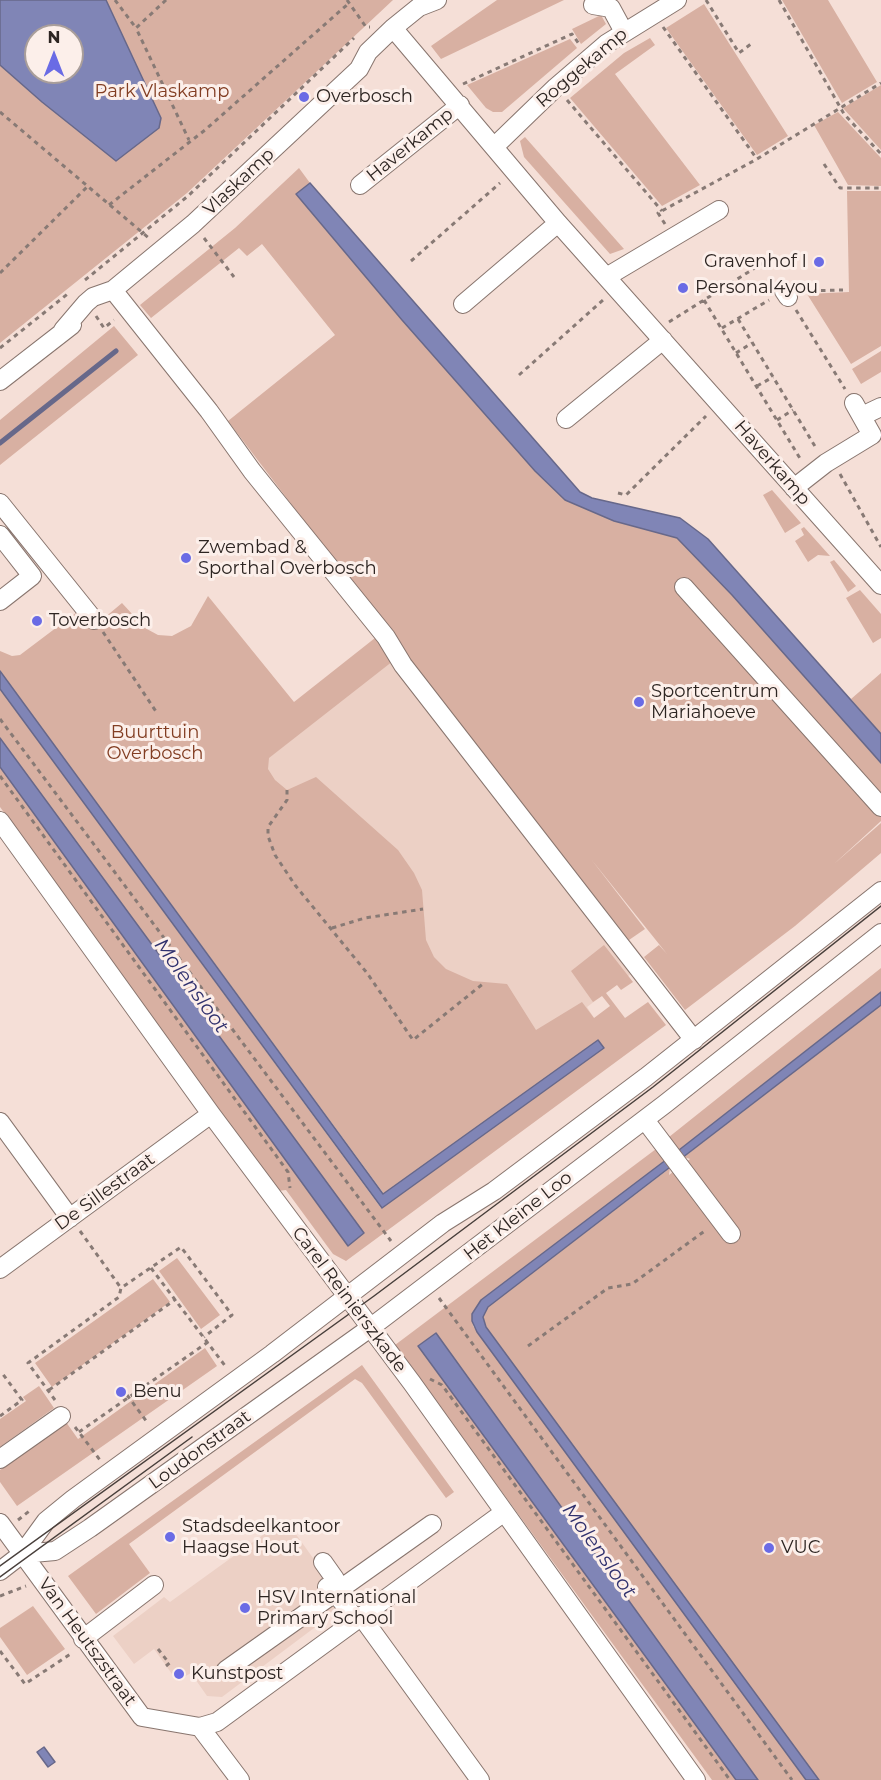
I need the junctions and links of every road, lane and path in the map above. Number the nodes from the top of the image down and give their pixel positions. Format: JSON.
{"nodes":[{"id":1,"x":115,"y":0,"type":"edge"},
{"id":2,"x":166,"y":0,"type":"edge"},
{"id":3,"x":677,"y":0,"type":"edge"},
{"id":4,"x":706,"y":0,"type":"edge"},
{"id":5,"x":779,"y":0,"type":"edge"},
{"id":6,"x":432,"y":1,"type":"edge"},
{"id":7,"x":347,"y":2,"type":"edge"},
{"id":8,"x":593,"y":5,"type":"dead end"},
{"id":9,"x":654,"y":14,"type":"junction"},
{"id":10,"x":366,"y":27,"type":"junction"},
{"id":11,"x":136,"y":28,"type":"junction"},
{"id":12,"x":624,"y":32,"type":"junction"},
{"id":13,"x":397,"y":33,"type":"junction"},
{"id":14,"x":751,"y":44,"type":"dead end"},
{"id":15,"x":589,"y":59,"type":"junction"},
{"id":16,"x":881,"y":82,"type":"edge"},
{"id":17,"x":556,"y":87,"type":"junction"},
{"id":18,"x":454,"y":98,"type":"junction"},
{"id":19,"x":840,"y":107,"type":"junction"},
{"id":20,"x":0,"y":112,"type":"edge"},
{"id":21,"x":189,"y":140,"type":"junction"},
{"id":22,"x":495,"y":146,"type":"junction"},
{"id":23,"x":881,"y":154,"type":"edge"},
{"id":24,"x":757,"y":159,"type":"junction"},
{"id":25,"x":824,"y":164,"type":"dead end"},
{"id":26,"x":514,"y":171,"type":"junction"},
{"id":27,"x":360,"y":185,"type":"dead end"},
{"id":28,"x":87,"y":187,"type":"junction"},
{"id":29,"x":881,"y":188,"type":"edge"},
{"id":30,"x":109,"y":205,"type":"junction"},
{"id":31,"x":719,"y":210,"type":"dead end"},
{"id":32,"x":662,"y":211,"type":"junction"},
{"id":33,"x":558,"y":223,"type":"junction"},
{"id":34,"x":194,"y":224,"type":"junction"},
{"id":35,"x":144,"y":233,"type":"junction"},
{"id":36,"x":672,"y":238,"type":"junction"},
{"id":37,"x":162,"y":252,"type":"junction"},
{"id":38,"x":411,"y":261,"type":"dead end"},
{"id":39,"x":766,"y":261,"type":"dead end"},
{"id":40,"x":0,"y":273,"type":"edge"},
{"id":41,"x":234,"y":277,"type":"dead end"},
{"id":42,"x":83,"y":282,"type":"dead end"},
{"id":43,"x":612,"y":282,"type":"junction"},
{"id":44,"x":74,"y":289,"type":"dead end"},
{"id":45,"x":113,"y":290,"type":"junction"},
{"id":46,"x":843,"y":290,"type":"dead end"},
{"id":47,"x":786,"y":294,"type":"junction"},
{"id":48,"x":704,"y":300,"type":"junction"},
{"id":49,"x":463,"y":304,"type":"dead end"},
{"id":50,"x":738,"y":318,"type":"junction"},
{"id":51,"x":722,"y":328,"type":"junction"},
{"id":52,"x":659,"y":335,"type":"junction"},
{"id":53,"x":752,"y":343,"type":"junction"},
{"id":54,"x":0,"y":348,"type":"edge"},
{"id":55,"x":736,"y":353,"type":"junction"},
{"id":56,"x":519,"y":375,"type":"dead end"},
{"id":57,"x":773,"y":376,"type":"junction"},
{"id":58,"x":0,"y":381,"type":"edge"},
{"id":59,"x":757,"y":386,"type":"junction"},
{"id":60,"x":719,"y":403,"type":"junction"},
{"id":61,"x":881,"y":407,"type":"edge"},
{"id":62,"x":793,"y":410,"type":"junction"},
{"id":63,"x":858,"y":410,"type":"junction"},
{"id":64,"x":566,"y":419,"type":"dead end"},
{"id":65,"x":777,"y":420,"type":"junction"},
{"id":66,"x":826,"y":463,"type":"junction"},
{"id":67,"x":810,"y":475,"type":"junction"},
{"id":68,"x":794,"y":488,"type":"junction"},
{"id":69,"x":618,"y":493,"type":"dead end"},
{"id":70,"x":0,"y":503,"type":"edge"},
{"id":71,"x":0,"y":535,"type":"edge"},
{"id":72,"x":881,"y":546,"type":"edge"},
{"id":73,"x":881,"y":585,"type":"edge"},
{"id":74,"x":684,"y":587,"type":"dead end"},
{"id":75,"x":0,"y":601,"type":"edge"},
{"id":76,"x":94,"y":620,"type":"joint"},
{"id":77,"x":157,"y":713,"type":"dead end"},
{"id":78,"x":0,"y":719,"type":"edge"},
{"id":79,"x":0,"y":776,"type":"edge"},
{"id":80,"x":287,"y":790,"type":"dead end"},
{"id":81,"x":881,"y":807,"type":"edge"},
{"id":82,"x":0,"y":821,"type":"edge"},
{"id":83,"x":881,"y":891,"type":"edge"},
{"id":84,"x":423,"y":909,"type":"dead end"},
{"id":85,"x":332,"y":928,"type":"junction"},
{"id":86,"x":881,"y":933,"type":"edge"},
{"id":87,"x":484,"y":983,"type":"dead end"},
{"id":88,"x":694,"y":1040,"type":"junction"},
{"id":89,"x":646,"y":1077,"type":"junction"},
{"id":90,"x":665,"y":1104,"type":"junction"},
{"id":91,"x":211,"y":1114,"type":"junction"},
{"id":92,"x":645,"y":1120,"type":"junction"},
{"id":93,"x":0,"y":1122,"type":"edge"},
{"id":94,"x":291,"y":1193,"type":"dead end"},
{"id":95,"x":70,"y":1218,"type":"junction"},
{"id":96,"x":725,"y":1227,"type":"joint"},
{"id":97,"x":400,"y":1255,"type":"junction"},
{"id":98,"x":151,"y":1268,"type":"junction"},
{"id":99,"x":0,"y":1269,"type":"edge"},
{"id":100,"x":430,"y":1284,"type":"junction"},
{"id":101,"x":121,"y":1288,"type":"junction"},
{"id":102,"x":346,"y":1295,"type":"junction"},
{"id":103,"x":176,"y":1299,"type":"junction"},
{"id":104,"x":370,"y":1328,"type":"junction"},
{"id":105,"x":204,"y":1337,"type":"junction"},
{"id":106,"x":208,"y":1342,"type":"junction"},
{"id":107,"x":528,"y":1346,"type":"dead end"},
{"id":108,"x":226,"y":1367,"type":"dead end"},
{"id":109,"x":2,"y":1373,"type":"dead end"},
{"id":110,"x":412,"y":1383,"type":"junction"},
{"id":111,"x":128,"y":1396,"type":"junction"},
{"id":112,"x":0,"y":1416,"type":"edge"},
{"id":113,"x":61,"y":1416,"type":"dead end"},
{"id":114,"x":149,"y":1424,"type":"dead end"},
{"id":115,"x":80,"y":1432,"type":"dead end"},
{"id":116,"x":0,"y":1459,"type":"edge"},
{"id":117,"x":503,"y":1514,"type":"junction"},
{"id":118,"x":0,"y":1523,"type":"edge"},
{"id":119,"x":432,"y":1524,"type":"dead end"},
{"id":120,"x":22,"y":1554,"type":"junction"},
{"id":121,"x":323,"y":1562,"type":"dead end"},
{"id":122,"x":0,"y":1571,"type":"edge"},
{"id":123,"x":154,"y":1585,"type":"dead end"},
{"id":124,"x":331,"y":1589,"type":"junction"},
{"id":125,"x":358,"y":1618,"type":"junction"},
{"id":126,"x":80,"y":1644,"type":"junction"},
{"id":127,"x":158,"y":1649,"type":"dead end"},
{"id":128,"x":0,"y":1651,"type":"edge"},
{"id":129,"x":169,"y":1663,"type":"dead end"},
{"id":130,"x":226,"y":1670,"type":"dead end"},
{"id":131,"x":200,"y":1727,"type":"junction"},
{"id":132,"x":240,"y":1780,"type":"edge"},
{"id":133,"x":480,"y":1780,"type":"edge"},
{"id":134,"x":696,"y":1780,"type":"edge"},
{"id":135,"x":730,"y":1780,"type":"edge"},
{"id":136,"x":792,"y":1780,"type":"edge"}],
"edges":[{"from":1,"to":11,"type":"path"},
{"from":2,"to":11,"type":"path"},
{"from":3,"to":9,"type":"street","name":"Roggekamp"},
{"from":4,"to":14,"type":"path"},
{"from":5,"to":19,"type":"path"},
{"from":6,"to":13,"type":"street","name":"Vlaskamp"},
{"from":7,"to":10,"type":"path"},
{"from":7,"to":21,"type":"path"},
{"from":8,"to":12,"type":"street"},
{"from":9,"to":12,"type":"street","name":"Roggekamp"},
{"from":9,"to":24,"type":"path"},
{"from":10,"to":13,"type":"path"},
{"from":10,"to":35,"type":"path"},
{"from":11,"to":21,"type":"path"},
{"from":12,"to":15,"type":"street","name":"Roggekamp"},
{"from":13,"to":18,"type":"street","name":"Haverkamp"},
{"from":13,"to":34,"type":"street","name":"Vlaskamp"},
{"from":15,"to":17,"type":"street","name":"Roggekamp"},
{"from":15,"to":18,"type":"path"},
{"from":16,"to":19,"type":"path"},
{"from":17,"to":22,"type":"street","name":"Roggekamp"},
{"from":17,"to":32,"type":"path"},
{"from":18,"to":22,"type":"street","name":"Haverkamp"},
{"from":18,"to":27,"type":"street","name":"Haverkamp"},
{"from":19,"to":23,"type":"path"},
{"from":19,"to":24,"type":"path"},
{"from":20,"to":28,"type":"path"},
{"from":21,"to":30,"type":"path"},
{"from":22,"to":26,"type":"street","name":"Haverkamp"},
{"from":24,"to":32,"type":"path"},
{"from":25,"to":29,"type":"path"},
{"from":26,"to":33,"type":"street","name":"Haverkamp"},
{"from":26,"to":38,"type":"path"},
{"from":28,"to":30,"type":"path"},
{"from":28,"to":40,"type":"path"},
{"from":30,"to":35,"type":"path"},
{"from":31,"to":36,"type":"street"},
{"from":32,"to":36,"type":"path"},
{"from":33,"to":43,"type":"street","name":"Haverkamp"},
{"from":33,"to":49,"type":"street"},
{"from":34,"to":37,"type":"street","name":"Vlaskamp"},
{"from":34,"to":41,"type":"path"},
{"from":35,"to":37,"type":"path"},
{"from":35,"to":42,"type":"path"},
{"from":36,"to":43,"type":"street"},
{"from":37,"to":45,"type":"street","name":"Vlaskamp"},
{"from":39,"to":48,"type":"path"},
{"from":43,"to":52,"type":"street","name":"Haverkamp"},
{"from":43,"to":56,"type":"path"},
{"from":44,"to":54,"type":"path"},
{"from":45,"to":58,"type":"street","name":"Vlaskamp"},
{"from":45,"to":88,"type":"street"},
{"from":46,"to":47,"type":"path"},
{"from":47,"to":50,"type":"path"},
{"from":47,"to":63,"type":"path"},
{"from":48,"to":51,"type":"path"},
{"from":48,"to":52,"type":"path"},
{"from":50,"to":51,"type":"path"},
{"from":50,"to":53,"type":"path"},
{"from":51,"to":55,"type":"path"},
{"from":52,"to":60,"type":"street","name":"Haverkamp"},
{"from":52,"to":64,"type":"street"},
{"from":53,"to":55,"type":"path"},
{"from":53,"to":57,"type":"path"},
{"from":55,"to":59,"type":"path"},
{"from":57,"to":59,"type":"path"},
{"from":57,"to":62,"type":"path"},
{"from":59,"to":65,"type":"path"},
{"from":60,"to":68,"type":"street","name":"Haverkamp"},
{"from":60,"to":69,"type":"path"},
{"from":61,"to":63,"type":"street"},
{"from":62,"to":65,"type":"path"},
{"from":62,"to":66,"type":"path"},
{"from":63,"to":66,"type":"street"},
{"from":65,"to":67,"type":"path"},
{"from":66,"to":67,"type":"street"},
{"from":66,"to":72,"type":"path"},
{"from":67,"to":68,"type":"street"},
{"from":68,"to":73,"type":"street","name":"Haverkamp"},
{"from":70,"to":76,"type":"street"},
{"from":71,"to":75,"type":"street"},
{"from":74,"to":81,"type":"street"},
{"from":76,"to":77,"type":"path"},
{"from":78,"to":97,"type":"path"},
{"from":79,"to":94,"type":"path"},
{"from":80,"to":85,"type":"path"},
{"from":82,"to":91,"type":"street","name":"Carel Reinierszkade"},
{"from":83,"to":88,"type":"street","name":"Het Kleine Loo"},
{"from":84,"to":85,"type":"path"},
{"from":85,"to":87,"type":"path"},
{"from":86,"to":90,"type":"street","name":"Het Kleine Loo"},
{"from":88,"to":89,"type":"street","name":"Het Kleine Loo"},
{"from":89,"to":90,"type":"street"},
{"from":89,"to":97,"type":"street","name":"Het Kleine Loo"},
{"from":90,"to":92,"type":"street","name":"Het Kleine Loo"},
{"from":91,"to":95,"type":"street","name":"De Sillestraat"},
{"from":91,"to":102,"type":"street","name":"Carel Reinierszkade"},
{"from":92,"to":96,"type":"street"},
{"from":92,"to":100,"type":"street","name":"Het Kleine Loo"},
{"from":93,"to":95,"type":"street"},
{"from":95,"to":99,"type":"street","name":"De Sillestraat"},
{"from":95,"to":101,"type":"path"},
{"from":96,"to":107,"type":"path"},
{"from":97,"to":102,"type":"street","name":"Het Kleine Loo"},
{"from":98,"to":101,"type":"path"},
{"from":98,"to":103,"type":"path"},
{"from":98,"to":105,"type":"path"},
{"from":100,"to":104,"type":"street","name":"Het Kleine Loo"},
{"from":100,"to":136,"type":"path"},
{"from":101,"to":103,"type":"path"},
{"from":102,"to":104,"type":"street","name":"Carel Reinierszkade"},
{"from":102,"to":120,"type":"street","name":"Loudonstraat"},
{"from":103,"to":105,"type":"path"},
{"from":104,"to":110,"type":"street","name":"Carel Reinierszkade"},
{"from":104,"to":120,"type":"street","name":"Loudonstraat"},
{"from":105,"to":106,"type":"path"},
{"from":106,"to":108,"type":"path"},
{"from":106,"to":111,"type":"path"},
{"from":109,"to":112,"type":"path"},
{"from":110,"to":117,"type":"street","name":"Carel Reinierszkade"},
{"from":110,"to":135,"type":"path"},
{"from":111,"to":114,"type":"path"},
{"from":111,"to":115,"type":"path"},
{"from":113,"to":116,"type":"street"},
{"from":117,"to":125,"type":"street"},
{"from":117,"to":134,"type":"street","name":"Carel Reinierszkade"},
{"from":118,"to":120,"type":"street","name":"Van Heutszstraat"},
{"from":119,"to":124,"type":"street"},
{"from":120,"to":122,"type":"street","name":"Loudonstraat"},
{"from":120,"to":126,"type":"street","name":"Van Heutszstraat"},
{"from":121,"to":124,"type":"street"},
{"from":123,"to":126,"type":"street"},
{"from":124,"to":125,"type":"street"},
{"from":124,"to":130,"type":"street"},
{"from":125,"to":131,"type":"street"},
{"from":125,"to":133,"type":"street"},
{"from":126,"to":128,"type":"path"},
{"from":126,"to":131,"type":"street","name":"Van Heutszstraat"},
{"from":127,"to":129,"type":"path"},
{"from":131,"to":132,"type":"street"}]}
